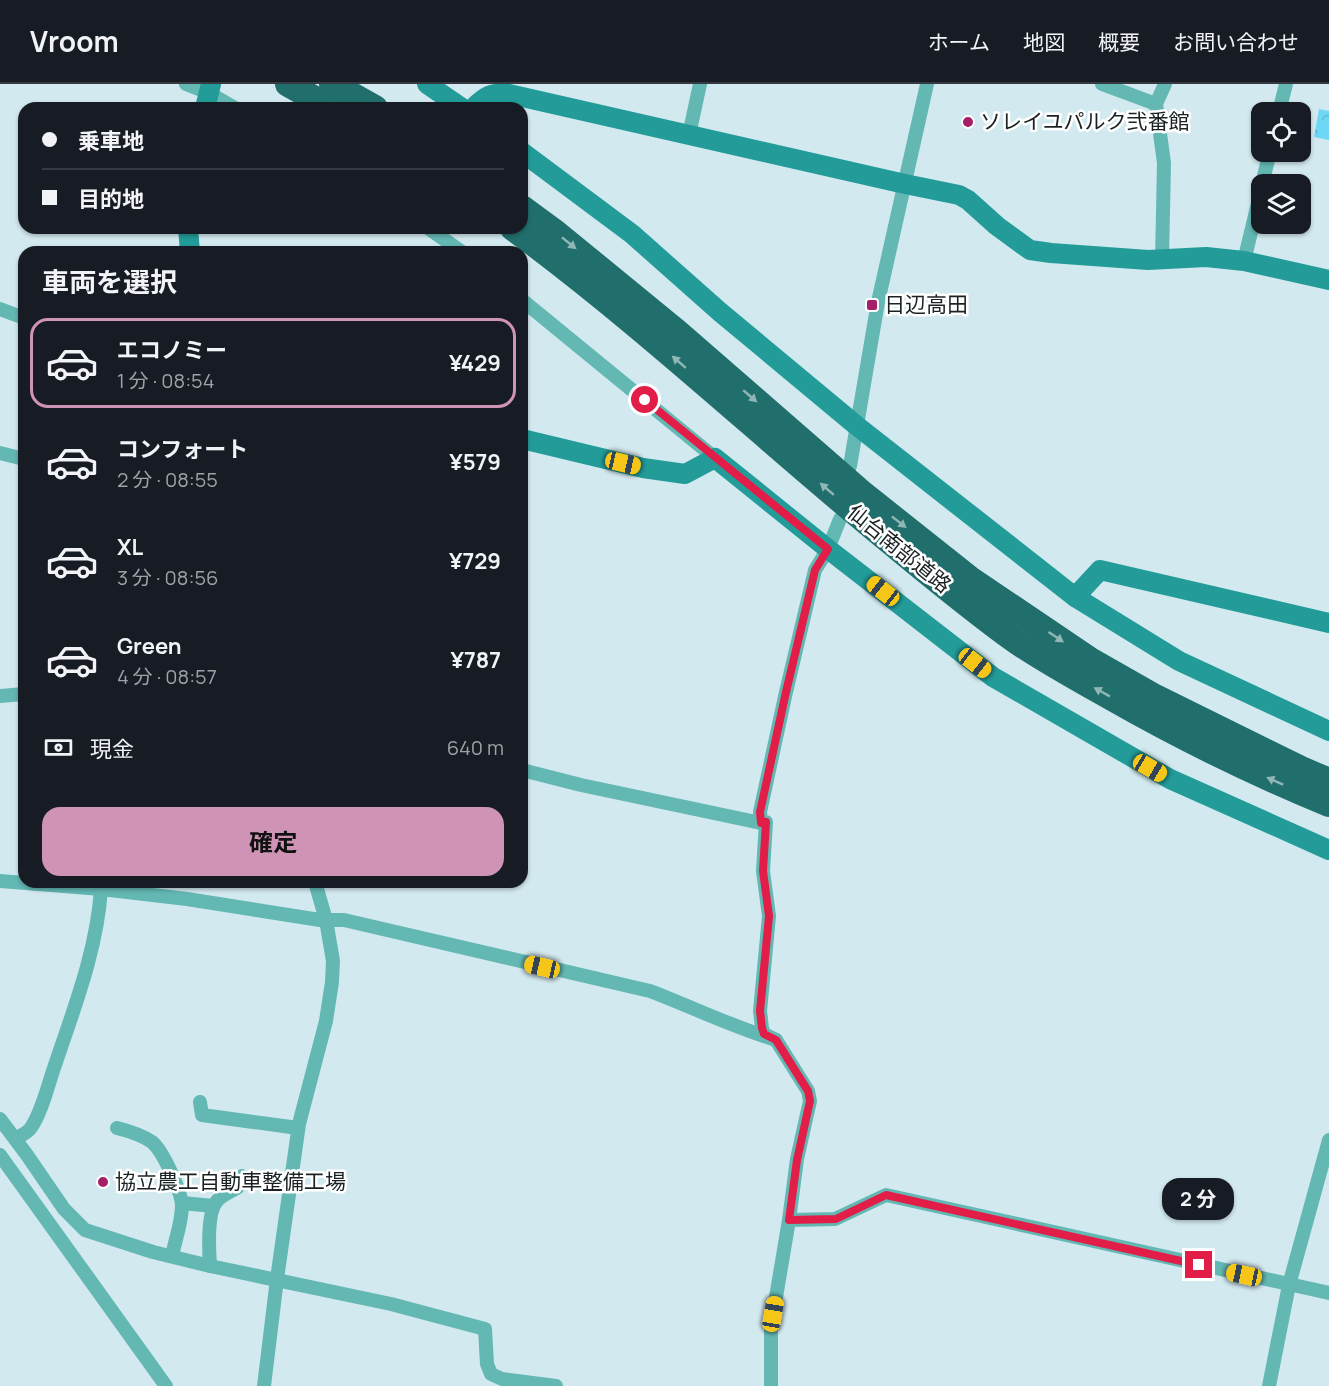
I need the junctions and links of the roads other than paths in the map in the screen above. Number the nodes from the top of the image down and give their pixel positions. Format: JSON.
{"nodes":[{"id":1,"x":186,"y":84,"type":"edge"},
{"id":2,"x":288,"y":84,"type":"edge"},
{"id":3,"x":332,"y":84,"type":"edge"},
{"id":4,"x":427,"y":84,"type":"edge"},
{"id":5,"x":700,"y":84,"type":"edge"},
{"id":6,"x":927,"y":84,"type":"edge"},
{"id":7,"x":1102,"y":84,"type":"edge"},
{"id":8,"x":1165,"y":84,"type":"edge"},
{"id":9,"x":1286,"y":84,"type":"edge"},
{"id":10,"x":523,"y":90,"type":"edge"},
{"id":11,"x":208,"y":95,"type":"edge"},
{"id":12,"x":223,"y":102,"type":"edge"},
{"id":13,"x":320,"y":102,"type":"edge"},
{"id":14,"x":364,"y":102,"type":"edge"},
{"id":15,"x":453,"y":102,"type":"edge"},
{"id":16,"x":480,"y":102,"type":"edge"},
{"id":17,"x":1282,"y":102,"type":"edge"},
{"id":18,"x":1156,"y":104,"type":"junction"},
{"id":19,"x":689,"y":135,"type":"junction"},
{"id":20,"x":528,"y":156,"type":"edge"},
{"id":21,"x":905,"y":184,"type":"junction"},
{"id":22,"x":528,"y":212,"type":"edge"},
{"id":23,"x":1251,"y":232,"type":"edge"},
{"id":24,"x":436,"y":234,"type":"edge"},
{"id":25,"x":521,"y":234,"type":"edge"},
{"id":26,"x":454,"y":246,"type":"edge"},
{"id":27,"x":1162,"y":260,"type":"junction"},
{"id":28,"x":1244,"y":261,"type":"junction"},
{"id":29,"x":1329,"y":280,"type":"edge"},
{"id":30,"x":528,"y":305,"type":"edge"},
{"id":31,"x":0,"y":309,"type":"edge"},
{"id":32,"x":18,"y":316,"type":"edge"},
{"id":33,"x":857,"y":426,"type":"junction"},
{"id":34,"x":528,"y":440,"type":"edge"},
{"id":35,"x":0,"y":453,"type":"edge"},
{"id":36,"x":18,"y":458,"type":"edge"},
{"id":37,"x":715,"y":458,"type":"junction"},
{"id":38,"x":850,"y":466,"type":"dead end"},
{"id":39,"x":840,"y":519,"type":"dead end"},
{"id":40,"x":828,"y":549,"type":"junction"},
{"id":41,"x":1075,"y":597,"type":"junction"},
{"id":42,"x":1329,"y":623,"type":"edge"},
{"id":43,"x":18,"y":694,"type":"edge"},
{"id":44,"x":0,"y":696,"type":"edge"},
{"id":45,"x":1329,"y":731,"type":"edge"},
{"id":46,"x":528,"y":772,"type":"edge"},
{"id":47,"x":1329,"y":781,"type":"edge"},
{"id":48,"x":1329,"y":804,"type":"edge"},
{"id":49,"x":761,"y":823,"type":"junction"},
{"id":50,"x":1329,"y":850,"type":"edge"},
{"id":51,"x":0,"y":881,"type":"edge"},
{"id":52,"x":18,"y":882,"type":"edge"},
{"id":53,"x":100,"y":888,"type":"edge"},
{"id":54,"x":113,"y":888,"type":"edge"},
{"id":55,"x":317,"y":888,"type":"edge"},
{"id":56,"x":326,"y":920,"type":"junction"},
{"id":57,"x":776,"y":1040,"type":"junction"},
{"id":58,"x":200,"y":1102,"type":"dead end"},
{"id":59,"x":0,"y":1119,"type":"edge"},
{"id":60,"x":117,"y":1128,"type":"dead end"},
{"id":61,"x":298,"y":1128,"type":"junction"},
{"id":62,"x":15,"y":1138,"type":"junction"},
{"id":63,"x":1329,"y":1140,"type":"edge"},
{"id":64,"x":0,"y":1155,"type":"edge"},
{"id":65,"x":242,"y":1176,"type":"dead end"},
{"id":66,"x":182,"y":1203,"type":"junction"},
{"id":67,"x":213,"y":1206,"type":"junction"},
{"id":68,"x":789,"y":1220,"type":"junction"},
{"id":69,"x":172,"y":1256,"type":"junction"},
{"id":70,"x":210,"y":1266,"type":"junction"},
{"id":71,"x":277,"y":1279,"type":"junction"},
{"id":72,"x":1289,"y":1284,"type":"junction"},
{"id":73,"x":1329,"y":1293,"type":"edge"},
{"id":74,"x":166,"y":1386,"type":"edge"},
{"id":75,"x":264,"y":1386,"type":"edge"},
{"id":76,"x":556,"y":1386,"type":"edge"},
{"id":77,"x":771,"y":1386,"type":"edge"},
{"id":78,"x":1269,"y":1386,"type":"edge"}],
"edges":[{"from":1,"to":11,"type":"street"},
{"from":2,"to":13,"type":"highway"},
{"from":3,"to":14,"type":"highway"},
{"from":4,"to":15,"type":"street"},
{"from":5,"to":19,"type":"street"},
{"from":6,"to":21,"type":"street"},
{"from":7,"to":18,"type":"street"},
{"from":8,"to":18,"type":"street"},
{"from":9,"to":17,"type":"street"},
{"from":10,"to":16,"type":"street"},
{"from":10,"to":19,"type":"street"},
{"from":11,"to":12,"type":"street"},
{"from":18,"to":27,"type":"street"},
{"from":19,"to":21,"type":"street"},
{"from":20,"to":33,"type":"street"},
{"from":21,"to":27,"type":"street"},
{"from":21,"to":33,"type":"street"},
{"from":22,"to":47,"type":"highway","name":"仙台南部道路","one_way":true},
{"from":23,"to":28,"type":"street"},
{"from":24,"to":26,"type":"street"},
{"from":48,"to":25,"type":"highway","name":"仙台南部道路","one_way":true},
{"from":27,"to":28,"type":"street"},
{"from":28,"to":29,"type":"street"},
{"from":30,"to":37,"type":"street"},
{"from":31,"to":32,"type":"street"},
{"from":33,"to":38,"type":"street"},
{"from":33,"to":41,"type":"street"},
{"from":34,"to":37,"type":"street"},
{"from":35,"to":36,"type":"street"},
{"from":37,"to":40,"type":"street"},
{"from":39,"to":40,"type":"street"},
{"from":40,"to":49,"type":"street"},
{"from":40,"to":50,"type":"street"},
{"from":41,"to":42,"type":"street"},
{"from":41,"to":45,"type":"street"},
{"from":43,"to":44,"type":"street"},
{"from":46,"to":49,"type":"street"},
{"from":49,"to":57,"type":"street"},
{"from":51,"to":52,"type":"street"},
{"from":53,"to":62,"type":"street"},
{"from":54,"to":56,"type":"street"},
{"from":55,"to":56,"type":"street"},
{"from":56,"to":57,"type":"street"},
{"from":56,"to":61,"type":"street"},
{"from":57,"to":68,"type":"street"},
{"from":58,"to":61,"type":"street"},
{"from":59,"to":62,"type":"street"},
{"from":60,"to":66,"type":"street"},
{"from":61,"to":71,"type":"street"},
{"from":62,"to":69,"type":"street"},
{"from":63,"to":72,"type":"street"},
{"from":64,"to":74,"type":"street"},
{"from":65,"to":67,"type":"street"},
{"from":66,"to":67,"type":"street"},
{"from":66,"to":69,"type":"street"},
{"from":67,"to":70,"type":"street"},
{"from":68,"to":72,"type":"street"},
{"from":68,"to":77,"type":"street"},
{"from":69,"to":70,"type":"street"},
{"from":70,"to":71,"type":"street"},
{"from":71,"to":75,"type":"street"},
{"from":71,"to":76,"type":"street"},
{"from":72,"to":73,"type":"street"},
{"from":72,"to":78,"type":"street"}]}
